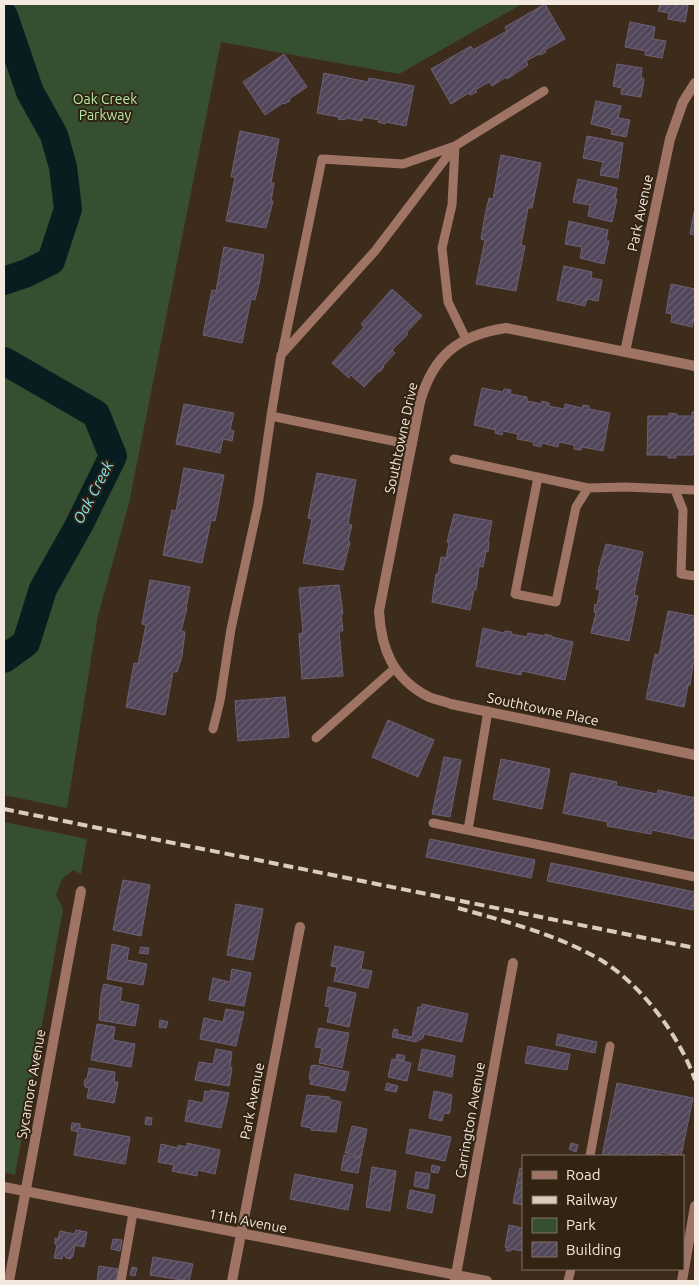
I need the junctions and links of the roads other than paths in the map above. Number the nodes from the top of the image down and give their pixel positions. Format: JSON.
{"nodes":[{"id":1,"x":695,"y":83,"type":"edge"},
{"id":2,"x":544,"y":91,"type":"dead end"},
{"id":3,"x":455,"y":146,"type":"junction"},
{"id":4,"x":466,"y":339,"type":"junction"},
{"id":5,"x":625,"y":352,"type":"junction"},
{"id":6,"x":281,"y":355,"type":"junction"},
{"id":7,"x":695,"y":366,"type":"edge"},
{"id":8,"x":271,"y":416,"type":"junction"},
{"id":9,"x":412,"y":445,"type":"junction"},
{"id":10,"x":454,"y":459,"type":"dead end"},
{"id":11,"x":538,"y":477,"type":"junction"},
{"id":12,"x":588,"y":488,"type":"junction"},
{"id":13,"x":674,"y":490,"type":"junction"},
{"id":14,"x":695,"y":490,"type":"edge"},
{"id":15,"x":695,"y":576,"type":"edge"},
{"id":16,"x":395,"y":668,"type":"junction"},
{"id":17,"x":488,"y":711,"type":"junction"},
{"id":18,"x":214,"y":729,"type":"dead end"},
{"id":19,"x":316,"y":738,"type":"dead end"},
{"id":20,"x":695,"y":756,"type":"edge"},
{"id":21,"x":433,"y":823,"type":"dead end"},
{"id":22,"x":468,"y":830,"type":"junction"},
{"id":23,"x":695,"y":877,"type":"edge"},
{"id":24,"x":81,"y":891,"type":"dead end"},
{"id":25,"x":300,"y":927,"type":"dead end"},
{"id":26,"x":513,"y":963,"type":"dead end"},
{"id":27,"x":610,"y":1046,"type":"dead end"},
{"id":28,"x":590,"y":1155,"type":"edge"},
{"id":29,"x":4,"y":1188,"type":"edge"},
{"id":30,"x":25,"y":1192,"type":"junction"},
{"id":31,"x":695,"y":1206,"type":"edge"},
{"id":32,"x":134,"y":1213,"type":"junction"},
{"id":33,"x":240,"y":1234,"type":"junction"},
{"id":34,"x":684,"y":1269,"type":"edge"},
{"id":35,"x":455,"y":1278,"type":"edge"},
{"id":36,"x":9,"y":1281,"type":"edge"},
{"id":37,"x":122,"y":1281,"type":"edge"},
{"id":38,"x":232,"y":1281,"type":"edge"},
{"id":39,"x":487,"y":1281,"type":"edge"}],
"edges":[{"from":1,"to":5,"type":"street","name":"Park Avenue"},
{"from":2,"to":3,"type":"lane"},
{"from":3,"to":4,"type":"lane"},
{"from":3,"to":6,"type":"lane"},
{"from":3,"to":6,"type":"lane"},
{"from":4,"to":5,"type":"street","name":"Southtowne Drive"},
{"from":4,"to":9,"type":"street","name":"Southtowne Drive"},
{"from":5,"to":7,"type":"street","name":"Southtowne Drive"},
{"from":6,"to":8,"type":"lane"},
{"from":8,"to":9,"type":"lane"},
{"from":8,"to":18,"type":"lane"},
{"from":9,"to":16,"type":"street","name":"Southtowne Drive"},
{"from":10,"to":11,"type":"lane"},
{"from":11,"to":12,"type":"lane"},
{"from":11,"to":12,"type":"lane"},
{"from":12,"to":13,"type":"lane"},
{"from":13,"to":14,"type":"lane"},
{"from":13,"to":15,"type":"lane"},
{"from":16,"to":17,"type":"street","name":"Southtowne Place"},
{"from":16,"to":19,"type":"lane"},
{"from":17,"to":20,"type":"street","name":"Southtowne Place"},
{"from":17,"to":22,"type":"lane"},
{"from":21,"to":22,"type":"lane"},
{"from":22,"to":23,"type":"lane"},
{"from":24,"to":30,"type":"street","name":"Sycamore Avenue"},
{"from":25,"to":33,"type":"street","name":"Park Avenue"},
{"from":26,"to":35,"type":"street","name":"Carrington Avenue"},
{"from":27,"to":28,"type":"lane"},
{"from":29,"to":30,"type":"street","name":"11th Avenue"},
{"from":30,"to":32,"type":"street","name":"11th Avenue"},
{"from":30,"to":36,"type":"street","name":"Sycamore Avenue"},
{"from":31,"to":34,"type":"street"},
{"from":32,"to":33,"type":"street","name":"11th Avenue"},
{"from":32,"to":37,"type":"lane"},
{"from":33,"to":35,"type":"street","name":"11th Avenue"},
{"from":33,"to":38,"type":"street","name":"Park Avenue"},
{"from":35,"to":39,"type":"street","name":"11th Avenue"}]}
